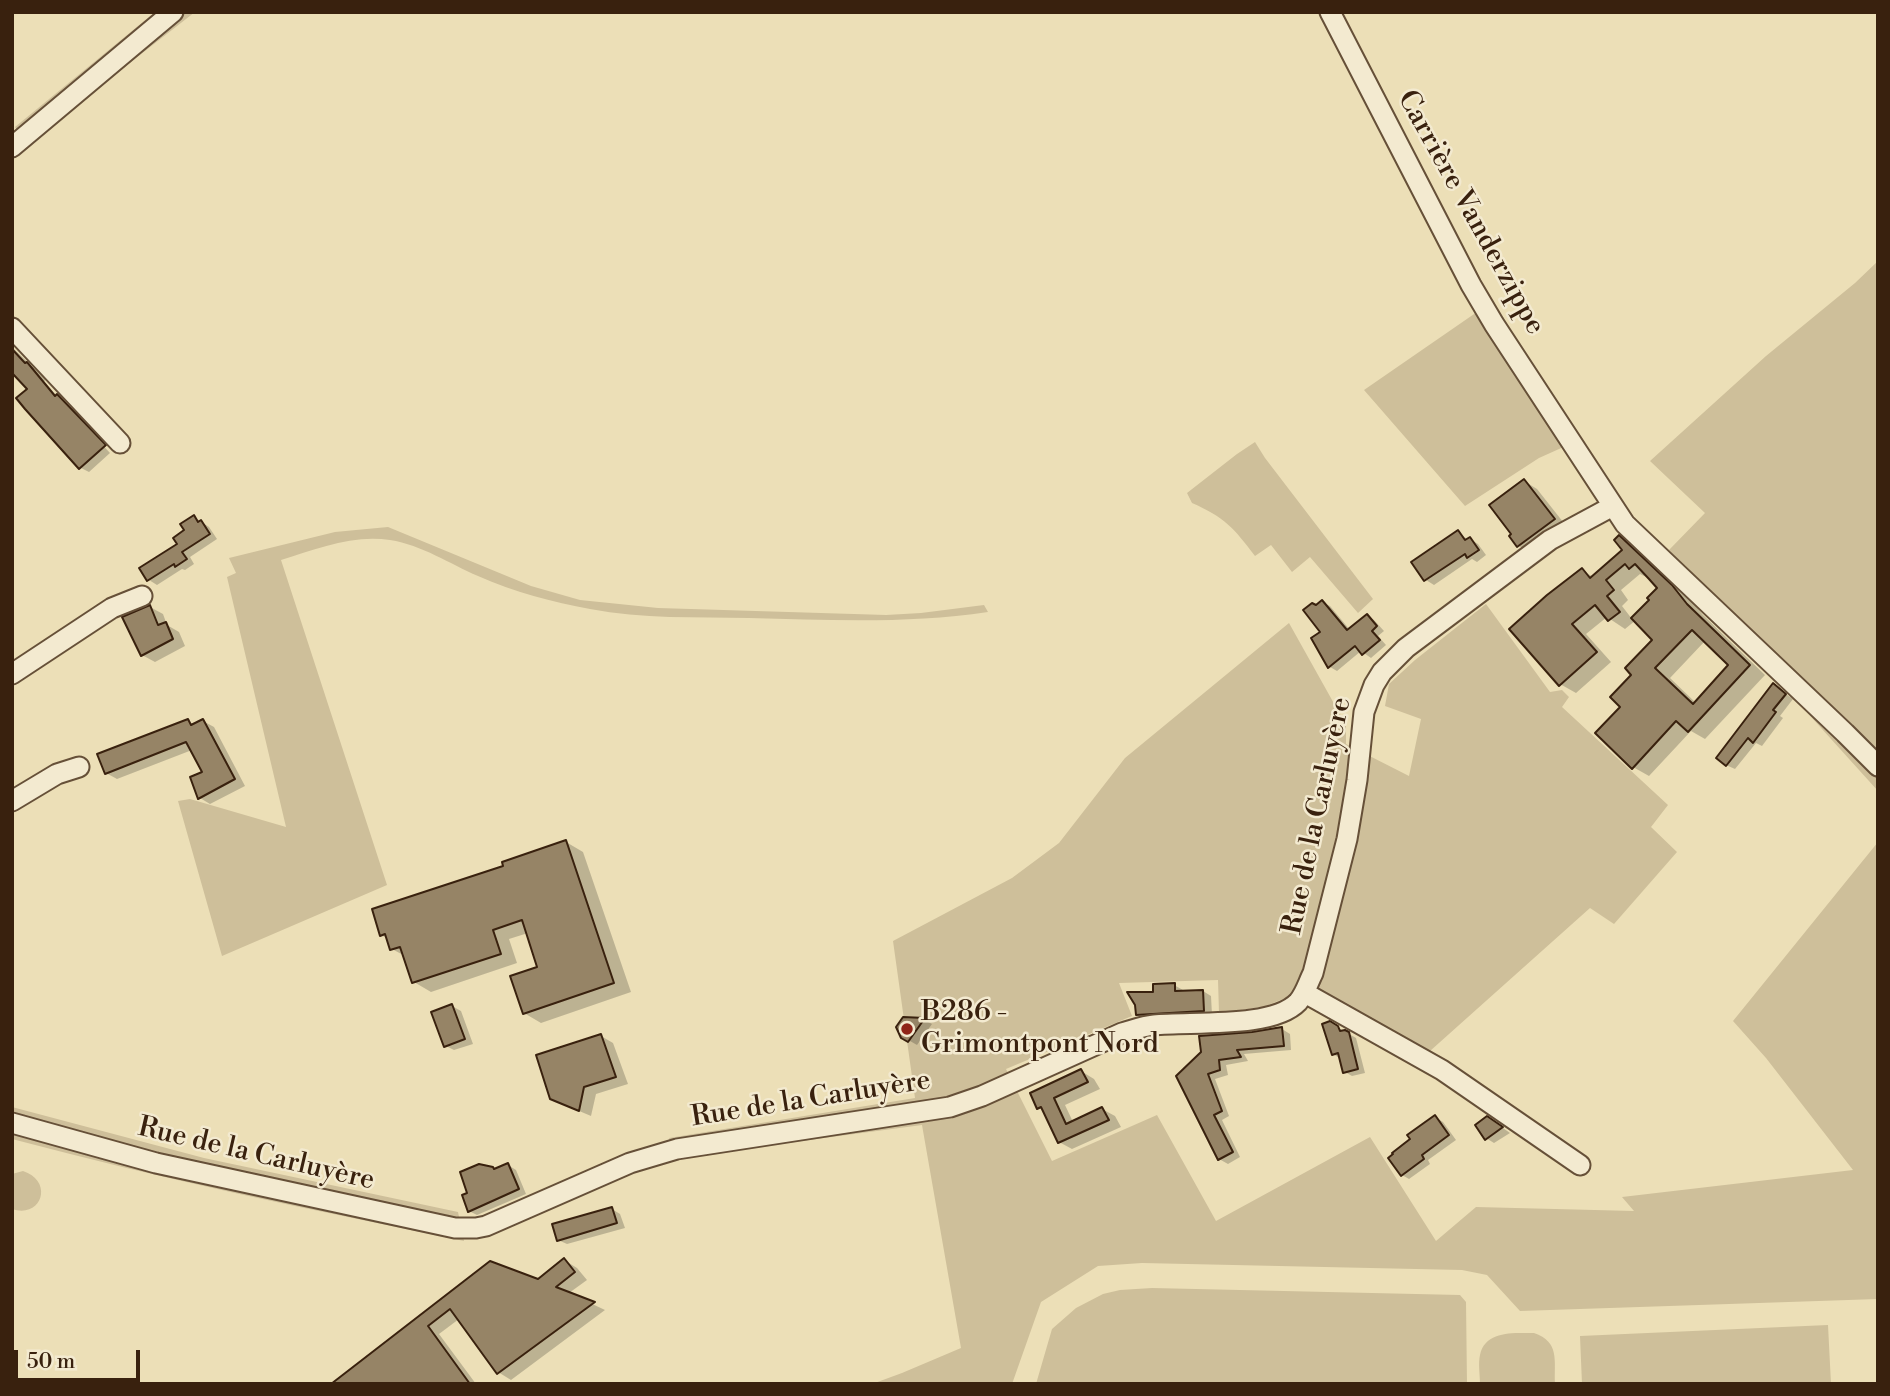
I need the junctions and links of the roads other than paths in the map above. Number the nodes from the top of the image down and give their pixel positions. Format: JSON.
{"nodes":[{"id":1,"x":173,"y":12,"type":"edge"},
{"id":2,"x":1330,"y":12,"type":"edge"},
{"id":3,"x":12,"y":147,"type":"edge"},
{"id":4,"x":12,"y":328,"type":"edge"},
{"id":5,"x":120,"y":443,"type":"dead end"},
{"id":6,"x":1613,"y":506,"type":"junction"},
{"id":7,"x":142,"y":596,"type":"dead end"},
{"id":8,"x":12,"y":674,"type":"edge"},
{"id":9,"x":79,"y":766,"type":"dead end"},
{"id":10,"x":1878,"y":766,"type":"edge"},
{"id":11,"x":12,"y":801,"type":"edge"},
{"id":12,"x":1305,"y":993,"type":"junction"},
{"id":13,"x":12,"y":1123,"type":"edge"},
{"id":14,"x":1580,"y":1165,"type":"dead end"}],
"edges":[{"from":1,"to":3,"type":"street"},
{"from":2,"to":6,"type":"street","name":"Carrière Vanderzippe"},
{"from":4,"to":5,"type":"street"},
{"from":6,"to":10,"type":"street"},
{"from":6,"to":12,"type":"street","name":"Rue de la Carluyère"},
{"from":7,"to":8,"type":"street"},
{"from":9,"to":11,"type":"street"},
{"from":12,"to":13,"type":"street","name":"Rue de la Carluyère"},
{"from":12,"to":14,"type":"street"}]}
